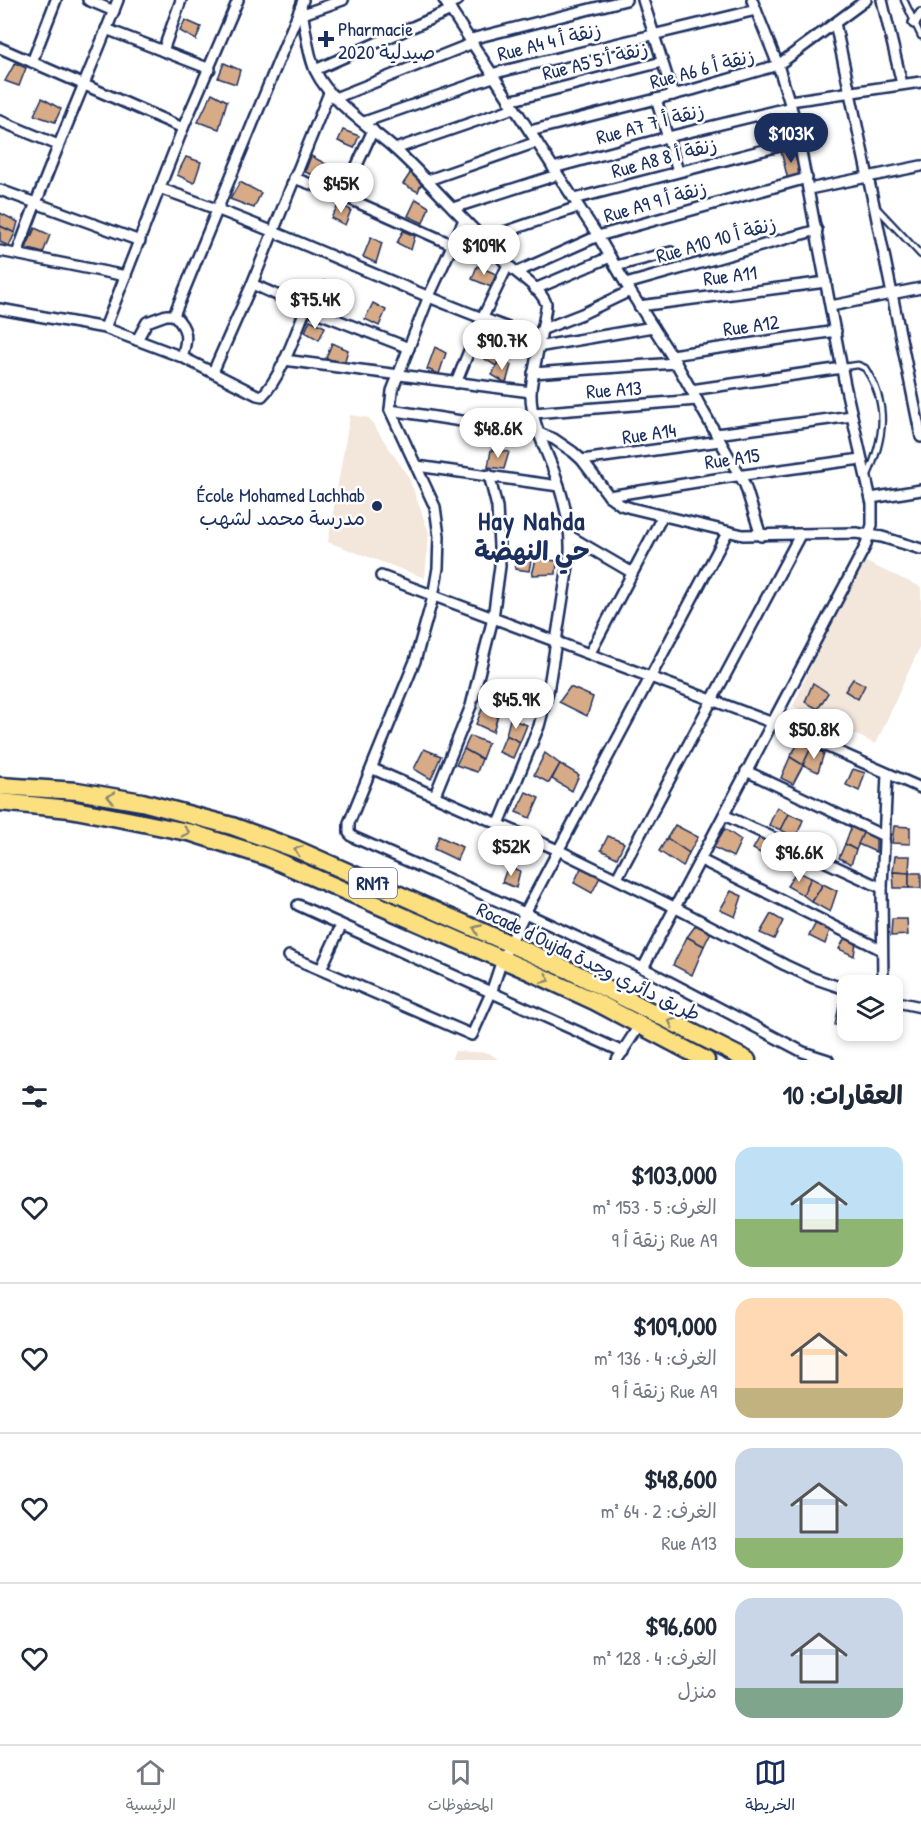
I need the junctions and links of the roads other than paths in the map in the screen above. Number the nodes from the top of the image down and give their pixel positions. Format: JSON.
{"nodes":[{"id":1,"x":56,"y":0,"type":"edge"},
{"id":2,"x":88,"y":0,"type":"edge"},
{"id":3,"x":118,"y":0,"type":"edge"},
{"id":4,"x":181,"y":0,"type":"edge"},
{"id":5,"x":238,"y":0,"type":"edge"},
{"id":6,"x":343,"y":0,"type":"edge"},
{"id":7,"x":458,"y":0,"type":"edge"},
{"id":8,"x":626,"y":0,"type":"edge"},
{"id":9,"x":643,"y":0,"type":"edge"},
{"id":10,"x":866,"y":0,"type":"edge"},
{"id":11,"x":882,"y":0,"type":"edge"},
{"id":12,"x":904,"y":0,"type":"edge"},
{"id":13,"x":447,"y":5,"type":"edge"},
{"id":14,"x":754,"y":5,"type":"edge"},
{"id":15,"x":302,"y":7,"type":"edge"},
{"id":16,"x":114,"y":11,"type":"junction"},
{"id":17,"x":921,"y":14,"type":"edge"},
{"id":18,"x":835,"y":22,"type":"junction"},
{"id":19,"x":914,"y":23,"type":"junction"},
{"id":20,"x":106,"y":29,"type":"junction"},
{"id":21,"x":654,"y":34,"type":"junction"},
{"id":22,"x":921,"y":36,"type":"edge"},
{"id":23,"x":472,"y":41,"type":"junction"},
{"id":24,"x":0,"y":48,"type":"edge"},
{"id":25,"x":163,"y":51,"type":"junction"},
{"id":26,"x":32,"y":62,"type":"junction"},
{"id":27,"x":663,"y":62,"type":"junction"},
{"id":28,"x":778,"y":65,"type":"junction"},
{"id":29,"x":210,"y":69,"type":"junction"},
{"id":30,"x":315,"y":70,"type":"junction"},
{"id":31,"x":492,"y":75,"type":"junction"},
{"id":32,"x":921,"y":82,"type":"edge"},
{"id":33,"x":902,"y":84,"type":"junction"},
{"id":34,"x":85,"y":85,"type":"junction"},
{"id":35,"x":850,"y":91,"type":"junction"},
{"id":36,"x":332,"y":95,"type":"junction"},
{"id":37,"x":673,"y":95,"type":"junction"},
{"id":38,"x":656,"y":99,"type":"junction"},
{"id":39,"x":791,"y":104,"type":"junction"},
{"id":40,"x":512,"y":105,"type":"junction"},
{"id":41,"x":0,"y":121,"type":"edge"},
{"id":42,"x":364,"y":122,"type":"junction"},
{"id":43,"x":183,"y":128,"type":"junction"},
{"id":44,"x":373,"y":130,"type":"junction"},
{"id":45,"x":530,"y":131,"type":"junction"},
{"id":46,"x":668,"y":136,"type":"junction"},
{"id":47,"x":799,"y":141,"type":"junction"},
{"id":48,"x":537,"y":142,"type":"junction"},
{"id":49,"x":58,"y":145,"type":"junction"},
{"id":50,"x":395,"y":149,"type":"junction"},
{"id":51,"x":921,"y":166,"type":"edge"},
{"id":52,"x":678,"y":171,"type":"junction"},
{"id":53,"x":555,"y":172,"type":"junction"},
{"id":54,"x":868,"y":176,"type":"junction"},
{"id":55,"x":294,"y":178,"type":"junction"},
{"id":56,"x":807,"y":178,"type":"junction"},
{"id":57,"x":428,"y":180,"type":"junction"},
{"id":58,"x":159,"y":188,"type":"junction"},
{"id":59,"x":809,"y":189,"type":"junction"},
{"id":60,"x":0,"y":190,"type":"edge"},
{"id":61,"x":343,"y":196,"type":"junction"},
{"id":62,"x":576,"y":203,"type":"junction"},
{"id":63,"x":35,"y":204,"type":"junction"},
{"id":64,"x":874,"y":205,"type":"junction"},
{"id":65,"x":217,"y":208,"type":"junction"},
{"id":66,"x":453,"y":208,"type":"junction"},
{"id":67,"x":464,"y":220,"type":"junction"},
{"id":68,"x":817,"y":230,"type":"junction"},
{"id":69,"x":273,"y":232,"type":"junction"},
{"id":70,"x":597,"y":236,"type":"junction"},
{"id":71,"x":484,"y":239,"type":"junction"},
{"id":72,"x":140,"y":241,"type":"junction"},
{"id":73,"x":451,"y":244,"type":"junction"},
{"id":74,"x":0,"y":251,"type":"edge"},
{"id":75,"x":670,"y":252,"type":"dead end"},
{"id":76,"x":17,"y":254,"type":"junction"},
{"id":77,"x":921,"y":255,"type":"edge"},
{"id":78,"x":610,"y":257,"type":"junction"},
{"id":79,"x":508,"y":265,"type":"junction"},
{"id":80,"x":616,"y":266,"type":"junction"},
{"id":81,"x":517,"y":273,"type":"junction"},
{"id":82,"x":126,"y":276,"type":"junction"},
{"id":83,"x":826,"y":282,"type":"junction"},
{"id":84,"x":252,"y":284,"type":"junction"},
{"id":85,"x":628,"y":288,"type":"junction"},
{"id":86,"x":921,"y":288,"type":"edge"},
{"id":87,"x":535,"y":289,"type":"junction"},
{"id":88,"x":892,"y":294,"type":"junction"},
{"id":89,"x":429,"y":296,"type":"junction"},
{"id":90,"x":639,"y":306,"type":"junction"},
{"id":91,"x":831,"y":306,"type":"junction"},
{"id":92,"x":306,"y":308,"type":"junction"},
{"id":93,"x":0,"y":309,"type":"edge"},
{"id":94,"x":174,"y":315,"type":"junction"},
{"id":95,"x":482,"y":319,"type":"junction"},
{"id":96,"x":653,"y":327,"type":"junction"},
{"id":97,"x":105,"y":328,"type":"junction"},
{"id":98,"x":836,"y":331,"type":"junction"},
{"id":99,"x":539,"y":338,"type":"junction"},
{"id":100,"x":137,"y":340,"type":"junction"},
{"id":101,"x":409,"y":348,"type":"junction"},
{"id":102,"x":182,"y":357,"type":"junction"},
{"id":103,"x":673,"y":359,"type":"junction"},
{"id":104,"x":284,"y":360,"type":"junction"},
{"id":105,"x":842,"y":368,"type":"junction"},
{"id":106,"x":213,"y":372,"type":"junction"},
{"id":107,"x":533,"y":373,"type":"junction"},
{"id":108,"x":398,"y":375,"type":"junction"},
{"id":109,"x":456,"y":383,"type":"junction"},
{"id":110,"x":691,"y":390,"type":"junction"},
{"id":111,"x":531,"y":392,"type":"junction"},
{"id":112,"x":697,"y":400,"type":"junction"},
{"id":113,"x":390,"y":410,"type":"junction"},
{"id":114,"x":533,"y":413,"type":"junction"},
{"id":115,"x":852,"y":416,"type":"junction"},
{"id":116,"x":539,"y":433,"type":"junction"},
{"id":117,"x":921,"y":436,"type":"edge"},
{"id":118,"x":718,"y":438,"type":"junction"},
{"id":119,"x":861,"y":459,"type":"junction"},
{"id":120,"x":582,"y":460,"type":"junction"},
{"id":121,"x":417,"y":466,"type":"junction"},
{"id":122,"x":489,"y":475,"type":"junction"},
{"id":123,"x":740,"y":475,"type":"junction"},
{"id":124,"x":866,"y":480,"type":"junction"},
{"id":125,"x":559,"y":486,"type":"junction"},
{"id":126,"x":921,"y":490,"type":"edge"},
{"id":127,"x":609,"y":496,"type":"junction"},
{"id":128,"x":871,"y":498,"type":"junction"},
{"id":129,"x":663,"y":517,"type":"junction"},
{"id":130,"x":727,"y":532,"type":"junction"},
{"id":131,"x":869,"y":534,"type":"junction"},
{"id":132,"x":800,"y":535,"type":"junction"},
{"id":133,"x":761,"y":536,"type":"junction"},
{"id":134,"x":571,"y":537,"type":"junction"},
{"id":135,"x":921,"y":549,"type":"edge"},
{"id":136,"x":631,"y":573,"type":"junction"},
{"id":137,"x":381,"y":576,"type":"dead end"},
{"id":138,"x":433,"y":597,"type":"junction"},
{"id":139,"x":493,"y":618,"type":"junction"},
{"id":140,"x":557,"y":642,"type":"junction"},
{"id":141,"x":590,"y":653,"type":"junction"},
{"id":142,"x":651,"y":677,"type":"junction"},
{"id":143,"x":712,"y":699,"type":"junction"},
{"id":144,"x":773,"y":723,"type":"junction"},
{"id":145,"x":373,"y":769,"type":"junction"},
{"id":146,"x":746,"y":771,"type":"junction"},
{"id":147,"x":887,"y":774,"type":"junction"},
{"id":148,"x":0,"y":786,"type":"edge"},
{"id":149,"x":921,"y":788,"type":"edge"},
{"id":150,"x":435,"y":795,"type":"junction"},
{"id":151,"x":0,"y":802,"type":"edge"},
{"id":152,"x":724,"y":815,"type":"junction"},
{"id":153,"x":499,"y":824,"type":"junction"},
{"id":154,"x":884,"y":836,"type":"junction"},
{"id":155,"x":558,"y":850,"type":"junction"},
{"id":156,"x":701,"y":860,"type":"junction"},
{"id":157,"x":617,"y":878,"type":"junction"},
{"id":158,"x":882,"y":888,"type":"junction"},
{"id":159,"x":298,"y":905,"type":"dead end"},
{"id":160,"x":676,"y":908,"type":"junction"},
{"id":161,"x":525,"y":913,"type":"junction"},
{"id":162,"x":341,"y":926,"type":"junction"},
{"id":163,"x":510,"y":944,"type":"junction"},
{"id":164,"x":882,"y":950,"type":"junction"},
{"id":165,"x":289,"y":956,"type":"dead end"},
{"id":166,"x":502,"y":960,"type":"junction"},
{"id":167,"x":643,"y":968,"type":"junction"},
{"id":168,"x":321,"y":969,"type":"junction"},
{"id":169,"x":883,"y":975,"type":"edge"},
{"id":170,"x":837,"y":986,"type":"edge"},
{"id":171,"x":491,"y":993,"type":"junction"},
{"id":172,"x":903,"y":1003,"type":"edge"},
{"id":173,"x":921,"y":1006,"type":"edge"},
{"id":174,"x":639,"y":1026,"type":"junction"},
{"id":175,"x":724,"y":1049,"type":"junction"},
{"id":176,"x":620,"y":1058,"type":"edge"},
{"id":177,"x":706,"y":1060,"type":"edge"},
{"id":178,"x":747,"y":1060,"type":"edge"},
{"id":179,"x":761,"y":1060,"type":"edge"},
{"id":180,"x":828,"y":1060,"type":"edge"}],
"edges":[{"from":1,"to":26,"type":"street"},
{"from":2,"to":16,"type":"street"},
{"from":3,"to":16,"type":"street"},
{"from":4,"to":25,"type":"street"},
{"from":5,"to":29,"type":"street"},
{"from":6,"to":15,"type":"street"},
{"from":7,"to":13,"type":"street"},
{"from":8,"to":23,"type":"street"},
{"from":9,"to":21,"type":"street","name":"Rue A5 زنقة أ 5"},
{"from":10,"to":18,"type":"street","name":"Rue A6 زنقة أ 6"},
{"from":11,"to":33,"type":"street"},
{"from":12,"to":19,"type":"lane"},
{"from":13,"to":23,"type":"street"},
{"from":13,"to":30,"type":"street"},
{"from":14,"to":21,"type":"street","name":"Rue A4 زنقة أ 4"},
{"from":14,"to":28,"type":"street"},
{"from":15,"to":30,"type":"street"},
{"from":15,"to":65,"type":"street"},
{"from":16,"to":20,"type":"street"},
{"from":17,"to":19,"type":"street"},
{"from":18,"to":28,"type":"street","name":"Rue A6 زنقة أ 6"},
{"from":18,"to":35,"type":"street"},
{"from":19,"to":22,"type":"lane"},
{"from":20,"to":25,"type":"street"},
{"from":20,"to":34,"type":"street"},
{"from":21,"to":27,"type":"street","name":"Rue A5 زنقة أ 5"},
{"from":21,"to":31,"type":"street","name":"Rue A4 زنقة أ 4"},
{"from":23,"to":31,"type":"street"},
{"from":23,"to":36,"type":"street"},
{"from":24,"to":26,"type":"street"},
{"from":25,"to":29,"type":"street"},
{"from":26,"to":34,"type":"street"},
{"from":27,"to":37,"type":"street"},
{"from":27,"to":40,"type":"street","name":"Rue A5 زنقة أ 5"},
{"from":28,"to":37,"type":"street","name":"Rue A6 زنقة أ 6"},
{"from":28,"to":39,"type":"street"},
{"from":29,"to":43,"type":"street"},
{"from":30,"to":36,"type":"street"},
{"from":31,"to":40,"type":"street"},
{"from":31,"to":42,"type":"street","name":"Rue A4 زنقة أ 4"},
{"from":32,"to":33,"type":"street","name":"Rue A7 زنقة أ 7"},
{"from":33,"to":35,"type":"street","name":"Rue A7 زنقة أ 7"},
{"from":34,"to":43,"type":"street"},
{"from":34,"to":49,"type":"street"},
{"from":35,"to":39,"type":"street","name":"Rue A7 زنقة أ 7"},
{"from":35,"to":54,"type":"street"},
{"from":36,"to":42,"type":"street"},
{"from":36,"to":55,"type":"street"},
{"from":37,"to":38,"type":"street","name":"Rue A6 زنقة أ 6"},
{"from":38,"to":45,"type":"street","name":"Rue A6 زنقة أ 6"},
{"from":38,"to":46,"type":"street"},
{"from":39,"to":46,"type":"street","name":"Rue A7 زنقة أ 7"},
{"from":39,"to":47,"type":"street"},
{"from":40,"to":45,"type":"street"},
{"from":40,"to":50,"type":"street","name":"Rue A5 زنقة أ 5"},
{"from":41,"to":49,"type":"street"},
{"from":42,"to":44,"type":"street"},
{"from":43,"to":58,"type":"street"},
{"from":44,"to":50,"type":"street"},
{"from":44,"to":61,"type":"street"},
{"from":45,"to":48,"type":"street"},
{"from":46,"to":52,"type":"street"},
{"from":46,"to":53,"type":"street","name":"Rue A7 زنقة أ 7"},
{"from":47,"to":52,"type":"street","name":"Rue A8 زنقة أ 8"},
{"from":47,"to":56,"type":"street"},
{"from":48,"to":53,"type":"street"},
{"from":48,"to":57,"type":"street"},
{"from":49,"to":63,"type":"street"},
{"from":50,"to":57,"type":"street"},
{"from":51,"to":54,"type":"street"},
{"from":52,"to":62,"type":"street","name":"Rue A8 زنقة أ 8"},
{"from":53,"to":62,"type":"street"},
{"from":53,"to":66,"type":"street","name":"Rue A7 زنقة أ 7"},
{"from":54,"to":59,"type":"street"},
{"from":54,"to":64,"type":"street"},
{"from":55,"to":61,"type":"street"},
{"from":55,"to":69,"type":"street"},
{"from":56,"to":59,"type":"street"},
{"from":56,"to":70,"type":"street","name":"Rue A9 زنقة أ 9"},
{"from":57,"to":66,"type":"street"},
{"from":58,"to":65,"type":"street"},
{"from":58,"to":72,"type":"street"},
{"from":59,"to":68,"type":"street"},
{"from":60,"to":63,"type":"street"},
{"from":61,"to":73,"type":"street"},
{"from":62,"to":70,"type":"street"},
{"from":62,"to":71,"type":"street","name":"Rue A8 زنقة أ 8"},
{"from":63,"to":72,"type":"street"},
{"from":63,"to":76,"type":"street"},
{"from":64,"to":77,"type":"lane"},
{"from":64,"to":88,"type":"street"},
{"from":65,"to":69,"type":"street"},
{"from":65,"to":94,"type":"street"},
{"from":66,"to":67,"type":"street"},
{"from":67,"to":71,"type":"street"},
{"from":67,"to":73,"type":"street"},
{"from":68,"to":83,"type":"street"},
{"from":68,"to":85,"type":"street","name":"Rue A10 زنقة أ 10"},
{"from":69,"to":84,"type":"street"},
{"from":69,"to":89,"type":"street"},
{"from":70,"to":78,"type":"street"},
{"from":70,"to":81,"type":"street","name":"Rue A9 زنقة أ 9"},
{"from":71,"to":79,"type":"street"},
{"from":72,"to":82,"type":"street"},
{"from":73,"to":89,"type":"street"},
{"from":74,"to":76,"type":"street"},
{"from":75,"to":80,"type":"street"},
{"from":76,"to":82,"type":"street"},
{"from":78,"to":80,"type":"street"},
{"from":78,"to":87,"type":"street"},
{"from":79,"to":81,"type":"street"},
{"from":79,"to":95,"type":"street"},
{"from":80,"to":85,"type":"street"},
{"from":81,"to":87,"type":"street"},
{"from":82,"to":97,"type":"street"},
{"from":83,"to":90,"type":"street","name":"Rue A11"},
{"from":83,"to":91,"type":"street"},
{"from":84,"to":92,"type":"street"},
{"from":84,"to":106,"type":"street"},
{"from":85,"to":90,"type":"street"},
{"from":85,"to":99,"type":"street","name":"Rue A10 زنقة أ 10"},
{"from":86,"to":88,"type":"street"},
{"from":87,"to":99,"type":"street"},
{"from":88,"to":91,"type":"street"},
{"from":88,"to":117,"type":"street"},
{"from":89,"to":95,"type":"street"},
{"from":89,"to":101,"type":"street"},
{"from":90,"to":96,"type":"street"},
{"from":91,"to":98,"type":"street"},
{"from":92,"to":101,"type":"street"},
{"from":92,"to":104,"type":"street"},
{"from":93,"to":97,"type":"street"},
{"from":94,"to":100,"type":"street"},
{"from":94,"to":102,"type":"street"},
{"from":95,"to":99,"type":"street"},
{"from":95,"to":109,"type":"street"},
{"from":96,"to":99,"type":"street"},
{"from":96,"to":103,"type":"street"},
{"from":97,"to":100,"type":"street"},
{"from":98,"to":103,"type":"street","name":"Rue A12"},
{"from":98,"to":105,"type":"street"},
{"from":99,"to":107,"type":"street"},
{"from":100,"to":102,"type":"street"},
{"from":101,"to":108,"type":"street"},
{"from":102,"to":106,"type":"street"},
{"from":103,"to":107,"type":"street","name":"Rue A12"},
{"from":103,"to":110,"type":"street"},
{"from":104,"to":106,"type":"street"},
{"from":104,"to":108,"type":"street"},
{"from":105,"to":110,"type":"street"},
{"from":105,"to":115,"type":"street"},
{"from":105,"to":124,"type":"lane"},
{"from":107,"to":111,"type":"street"},
{"from":108,"to":109,"type":"street"},
{"from":108,"to":113,"type":"street"},
{"from":109,"to":111,"type":"street"},
{"from":110,"to":112,"type":"street"},
{"from":111,"to":114,"type":"street"},
{"from":112,"to":114,"type":"street","name":"Rue A13"},
{"from":112,"to":118,"type":"street"},
{"from":113,"to":116,"type":"street"},
{"from":113,"to":121,"type":"street"},
{"from":114,"to":116,"type":"street"},
{"from":115,"to":118,"type":"street","name":"Rue A14"},
{"from":115,"to":119,"type":"street"},
{"from":116,"to":120,"type":"street"},
{"from":116,"to":125,"type":"street"},
{"from":118,"to":120,"type":"street","name":"Rue A14"},
{"from":118,"to":123,"type":"street"},
{"from":119,"to":123,"type":"street","name":"Rue A15"},
{"from":119,"to":124,"type":"street"},
{"from":120,"to":127,"type":"street"},
{"from":121,"to":122,"type":"street"},
{"from":121,"to":138,"type":"street"},
{"from":122,"to":125,"type":"street"},
{"from":122,"to":139,"type":"street"},
{"from":123,"to":127,"type":"street","name":"Rue A15"},
{"from":123,"to":133,"type":"street"},
{"from":124,"to":128,"type":"street"},
{"from":125,"to":134,"type":"street"},
{"from":126,"to":128,"type":"street"},
{"from":127,"to":129,"type":"street"},
{"from":128,"to":131,"type":"street"},
{"from":129,"to":130,"type":"street"},
{"from":129,"to":136,"type":"street"},
{"from":130,"to":133,"type":"street"},
{"from":130,"to":142,"type":"street"},
{"from":131,"to":132,"type":"street"},
{"from":131,"to":135,"type":"street"},
{"from":131,"to":144,"type":"street"},
{"from":132,"to":133,"type":"street"},
{"from":132,"to":143,"type":"street"},
{"from":134,"to":136,"type":"street"},
{"from":134,"to":140,"type":"street"},
{"from":136,"to":141,"type":"street"},
{"from":137,"to":138,"type":"street"},
{"from":138,"to":139,"type":"street"},
{"from":138,"to":145,"type":"street"},
{"from":139,"to":140,"type":"street"},
{"from":139,"to":150,"type":"street"},
{"from":140,"to":141,"type":"street"},
{"from":140,"to":153,"type":"street"},
{"from":141,"to":142,"type":"street"},
{"from":142,"to":143,"type":"street"},
{"from":142,"to":155,"type":"street"},
{"from":143,"to":144,"type":"street"},
{"from":143,"to":157,"type":"street"},
{"from":144,"to":146,"type":"street"},
{"from":144,"to":147,"type":"street"},
{"from":145,"to":150,"type":"street"},
{"from":145,"to":161,"type":"street"},
{"from":146,"to":152,"type":"street"},
{"from":146,"to":154,"type":"street"},
{"from":147,"to":149,"type":"street"},
{"from":147,"to":154,"type":"street"},
{"from":163,"to":148,"type":"highway","name":"Rocade d'Oujda طريق دائري وجدة","number":"RN17","one_way":true},
{"from":150,"to":153,"type":"street"},
{"from":151,"to":166,"type":"highway","name":"Rocade d'Oujda طريق دائري وجدة","number":"RN17","one_way":true},
{"from":152,"to":156,"type":"street"},
{"from":152,"to":158,"type":"street"},
{"from":153,"to":155,"type":"street"},
{"from":154,"to":158,"type":"street"},
{"from":155,"to":157,"type":"street"},
{"from":155,"to":161,"type":"street"},
{"from":156,"to":160,"type":"street"},
{"from":156,"to":164,"type":"street"},
{"from":157,"to":160,"type":"street"},
{"from":158,"to":164,"type":"street"},
{"from":159,"to":162,"type":"street"},
{"from":160,"to":167,"type":"street"},
{"from":160,"to":170,"type":"street"},
{"from":161,"to":163,"type":"street"},
{"from":161,"to":167,"type":"street"},
{"from":162,"to":168,"type":"street"},
{"from":162,"to":171,"type":"street"},
{"from":163,"to":166,"type":"street"},
{"from":175,"to":163,"type":"highway","name":"Rocade d'Oujda طريق دائري وجدة","number":"RN17","one_way":true},
{"from":164,"to":169,"type":"street"},
{"from":165,"to":168,"type":"street"},
{"from":166,"to":171,"type":"street"},
{"from":166,"to":174,"type":"highway","name":"Rocade d'Oujda طريق دائري وجدة","number":"RN17","one_way":true},
{"from":167,"to":180,"type":"street"},
{"from":168,"to":171,"type":"street"},
{"from":171,"to":176,"type":"street"},
{"from":172,"to":173,"type":"street"},
{"from":174,"to":176,"type":"street"},
{"from":174,"to":177,"type":"highway","name":"Rocade d'Oujda طريق دائري وجدة","number":"RN17"},
{"from":175,"to":178,"type":"highway","name":"Rocade d'Oujda طريق دائري وجدة","number":"RN17"},
{"from":175,"to":179,"type":"highway"}]}
